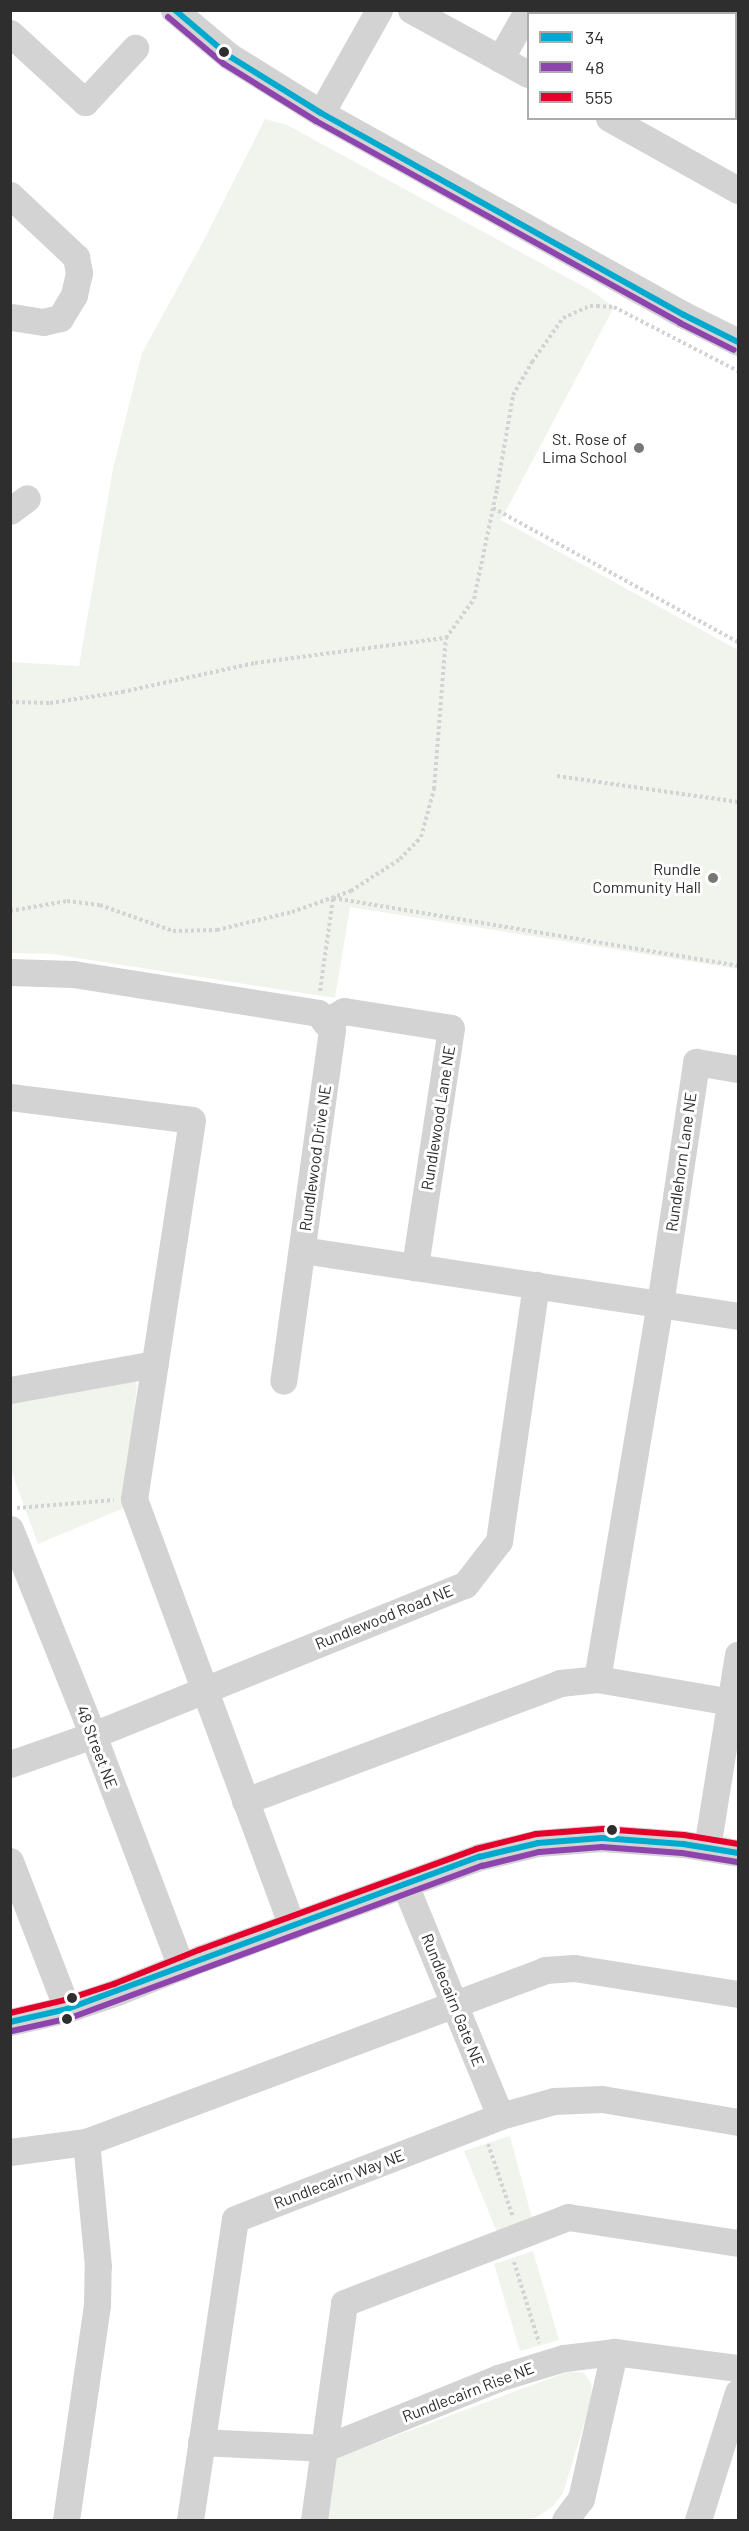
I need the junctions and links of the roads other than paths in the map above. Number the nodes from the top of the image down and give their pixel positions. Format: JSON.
{"nodes":[{"id":1,"x":174,"y":10,"type":"edge"},
{"id":2,"x":380,"y":10,"type":"edge"},
{"id":3,"x":411,"y":10,"type":"edge"},
{"id":4,"x":528,"y":10,"type":"edge"},
{"id":5,"x":10,"y":33,"type":"edge"},
{"id":6,"x":135,"y":48,"type":"dead end"},
{"id":7,"x":500,"y":59,"type":"junction"},
{"id":8,"x":527,"y":73,"type":"edge"},
{"id":9,"x":321,"y":113,"type":"junction"},
{"id":10,"x":613,"y":120,"type":"edge"},
{"id":11,"x":738,"y":190,"type":"edge"},
{"id":12,"x":10,"y":195,"type":"edge"},
{"id":13,"x":12,"y":316,"type":"dead end"},
{"id":14,"x":738,"y":342,"type":"edge"},
{"id":15,"x":10,"y":972,"type":"edge"},
{"id":16,"x":322,"y":1018,"type":"junction"},
{"id":17,"x":738,"y":1069,"type":"edge"},
{"id":18,"x":10,"y":1097,"type":"edge"},
{"id":19,"x":302,"y":1250,"type":"junction"},
{"id":20,"x":415,"y":1267,"type":"junction"},
{"id":21,"x":536,"y":1285,"type":"junction"},
{"id":22,"x":660,"y":1304,"type":"junction"},
{"id":23,"x":738,"y":1316,"type":"edge"},
{"id":24,"x":154,"y":1364,"type":"junction"},
{"id":25,"x":283,"y":1381,"type":"dead end"},
{"id":26,"x":10,"y":1390,"type":"edge"},
{"id":27,"x":10,"y":1529,"type":"edge"},
{"id":28,"x":738,"y":1654,"type":"edge"},
{"id":29,"x":597,"y":1679,"type":"junction"},
{"id":30,"x":204,"y":1689,"type":"junction"},
{"id":31,"x":734,"y":1702,"type":"edge"},
{"id":32,"x":93,"y":1735,"type":"junction"},
{"id":33,"x":10,"y":1764,"type":"edge"},
{"id":34,"x":245,"y":1801,"type":"junction"},
{"id":35,"x":707,"y":1848,"type":"junction"},
{"id":36,"x":738,"y":1854,"type":"edge"},
{"id":37,"x":10,"y":1861,"type":"edge"},
{"id":38,"x":405,"y":1885,"type":"junction"},
{"id":39,"x":16,"y":1895,"type":"edge"},
{"id":40,"x":292,"y":1926,"type":"junction"},
{"id":41,"x":181,"y":1966,"type":"junction"},
{"id":42,"x":738,"y":1994,"type":"edge"},
{"id":43,"x":453,"y":2002,"type":"junction"},
{"id":44,"x":67,"y":2009,"type":"junction"},
{"id":45,"x":10,"y":2022,"type":"edge"},
{"id":46,"x":500,"y":2116,"type":"junction"},
{"id":47,"x":738,"y":2122,"type":"edge"},
{"id":48,"x":86,"y":2142,"type":"junction"},
{"id":49,"x":10,"y":2152,"type":"edge"},
{"id":50,"x":738,"y":2243,"type":"edge"},
{"id":51,"x":614,"y":2352,"type":"junction"},
{"id":52,"x":738,"y":2368,"type":"edge"},
{"id":53,"x":738,"y":2392,"type":"edge"},
{"id":54,"x":201,"y":2442,"type":"junction"},
{"id":55,"x":325,"y":2448,"type":"junction"},
{"id":56,"x":66,"y":2520,"type":"edge"},
{"id":57,"x":190,"y":2520,"type":"edge"},
{"id":58,"x":314,"y":2520,"type":"edge"},
{"id":59,"x":565,"y":2520,"type":"edge"},
{"id":60,"x":698,"y":2520,"type":"edge"}],
"edges":[{"from":1,"to":9,"type":"street"},
{"from":2,"to":9,"type":"street"},
{"from":3,"to":7,"type":"street"},
{"from":4,"to":7,"type":"street"},
{"from":5,"to":6,"type":"street"},
{"from":7,"to":8,"type":"street"},
{"from":9,"to":14,"type":"street"},
{"from":10,"to":11,"type":"street"},
{"from":12,"to":13,"type":"street"},
{"from":15,"to":16,"type":"street"},
{"from":16,"to":19,"type":"street","name":"Rundlewood Drive NE"},
{"from":16,"to":20,"type":"street","name":"Rundlewood Lane NE"},
{"from":17,"to":22,"type":"street","name":"Rundlehorn Lane NE"},
{"from":18,"to":24,"type":"street"},
{"from":19,"to":20,"type":"street","name":"Rundlewood Drive NE"},
{"from":19,"to":25,"type":"street"},
{"from":20,"to":21,"type":"street","name":"Rundlewood Drive NE"},
{"from":21,"to":22,"type":"street","name":"Rundlewood Drive NE"},
{"from":21,"to":30,"type":"street","name":"Rundlewood Road NE"},
{"from":22,"to":23,"type":"street","name":"Rundlewood Drive NE"},
{"from":22,"to":29,"type":"street"},
{"from":24,"to":26,"type":"street"},
{"from":24,"to":30,"type":"street"},
{"from":27,"to":32,"type":"street","name":"48 Street NE"},
{"from":28,"to":31,"type":"street"},
{"from":29,"to":31,"type":"street"},
{"from":29,"to":34,"type":"street"},
{"from":30,"to":32,"type":"street","name":"Rundlewood Road NE"},
{"from":30,"to":34,"type":"street"},
{"from":31,"to":35,"type":"street"},
{"from":32,"to":33,"type":"street","name":"Rundlewood Road NE"},
{"from":32,"to":41,"type":"street","name":"48 Street NE"},
{"from":34,"to":40,"type":"street"},
{"from":35,"to":36,"type":"street"},
{"from":35,"to":38,"type":"street"},
{"from":37,"to":39,"type":"street"},
{"from":38,"to":40,"type":"street"},
{"from":38,"to":43,"type":"street","name":"Rundlecairn Gate NE"},
{"from":39,"to":44,"type":"street"},
{"from":40,"to":41,"type":"street"},
{"from":41,"to":44,"type":"street"},
{"from":42,"to":43,"type":"street"},
{"from":43,"to":46,"type":"street","name":"Rundlecairn Gate NE"},
{"from":43,"to":48,"type":"street"},
{"from":44,"to":45,"type":"street"},
{"from":46,"to":47,"type":"street","name":"Rundlecairn Way NE"},
{"from":46,"to":54,"type":"street","name":"Rundlecairn Way NE"},
{"from":48,"to":49,"type":"street"},
{"from":48,"to":56,"type":"street"},
{"from":50,"to":55,"type":"street"},
{"from":51,"to":52,"type":"street","name":"Rundlecairn Rise NE"},
{"from":51,"to":55,"type":"street","name":"Rundlecairn Rise NE"},
{"from":51,"to":59,"type":"street"},
{"from":53,"to":60,"type":"street"},
{"from":54,"to":55,"type":"street","name":"Rundlecairn Rise NE"},
{"from":54,"to":57,"type":"street","name":"Rundlecairn Way NE"},
{"from":55,"to":58,"type":"street"}]}
